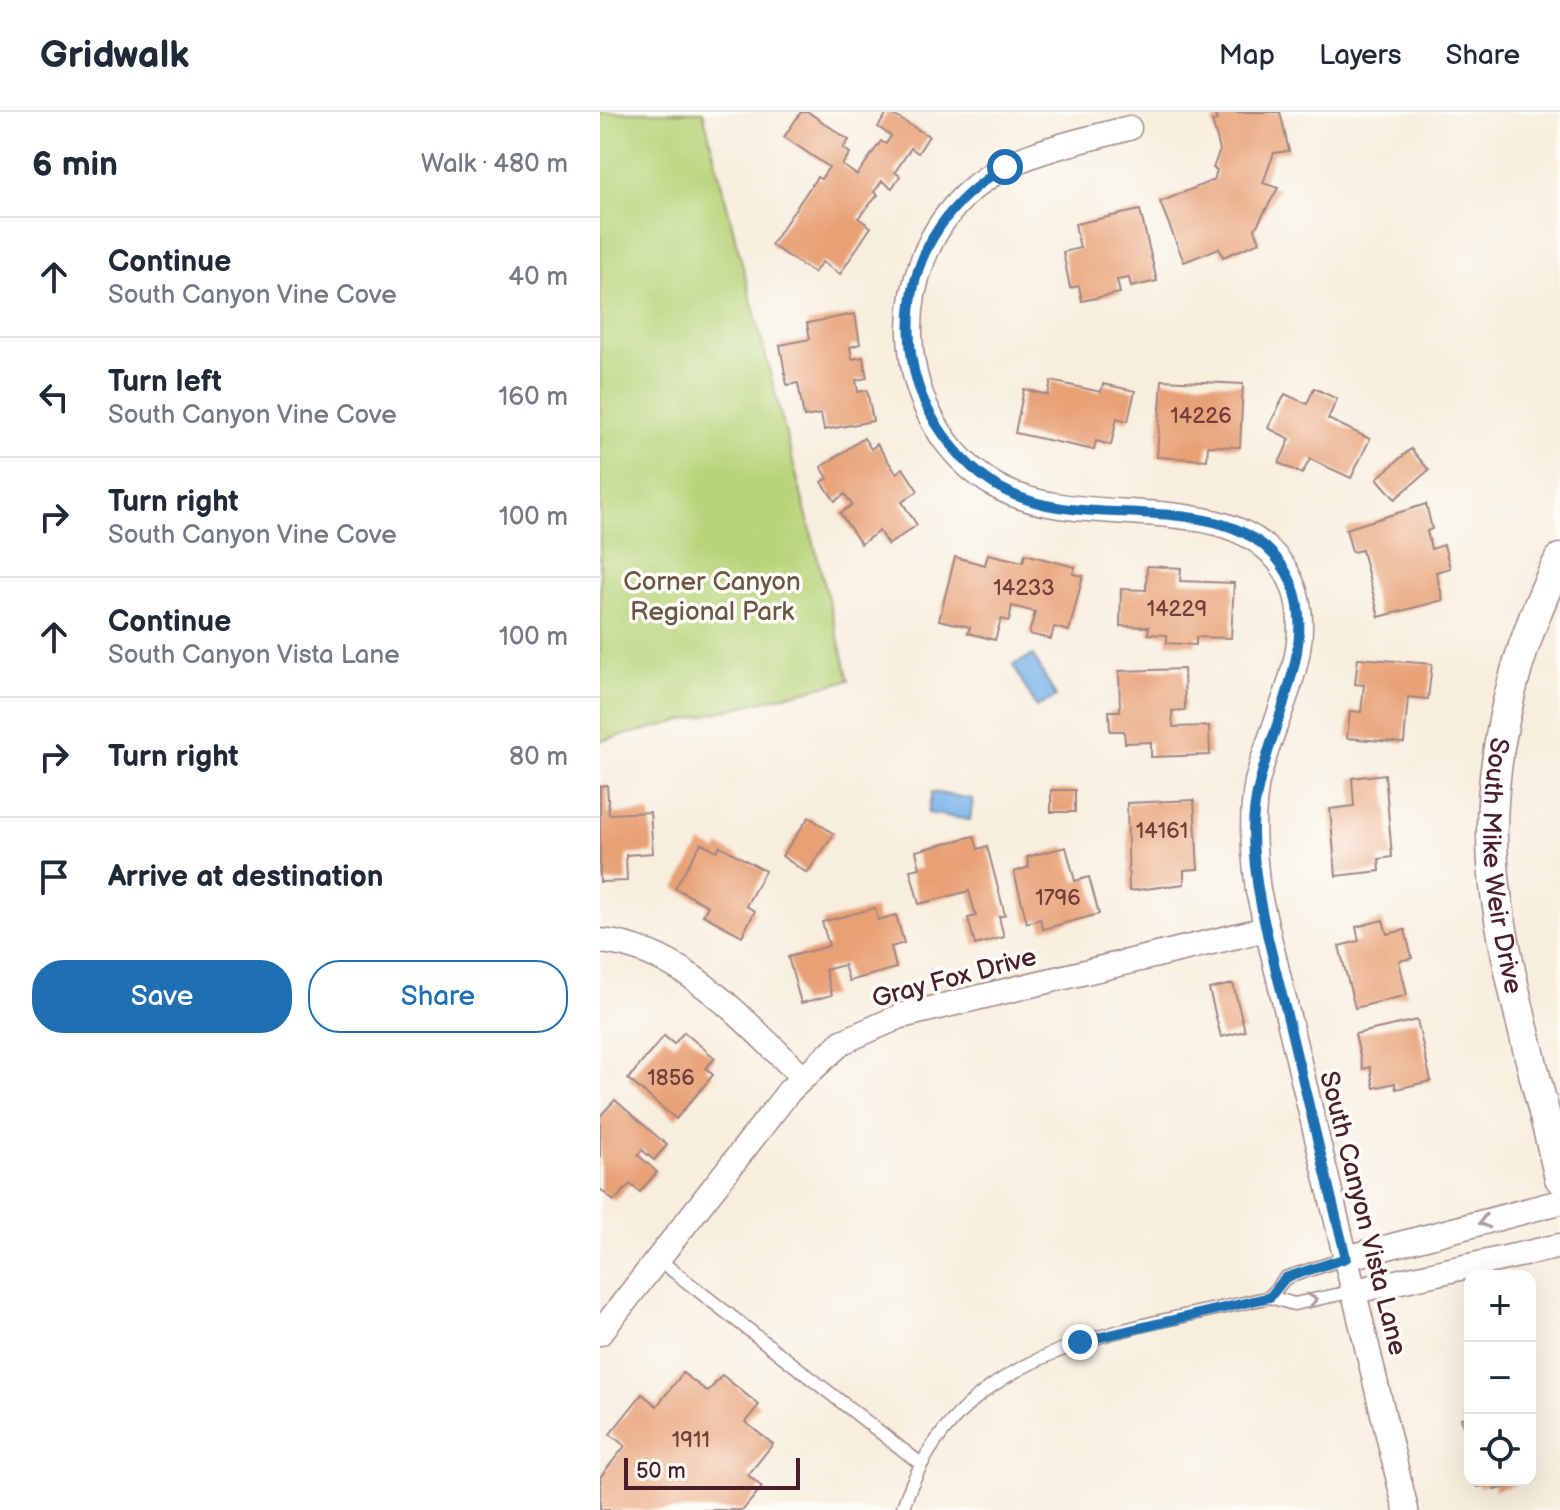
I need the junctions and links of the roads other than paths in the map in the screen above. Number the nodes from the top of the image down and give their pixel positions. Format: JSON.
{"nodes":[{"id":1,"x":1129,"y":128,"type":"dead end"},
{"id":2,"x":1560,"y":559,"type":"edge"},
{"id":3,"x":1266,"y":929,"type":"junction"},
{"id":4,"x":600,"y":941,"type":"edge"},
{"id":5,"x":802,"y":1076,"type":"junction"},
{"id":6,"x":1560,"y":1178,"type":"edge"},
{"id":7,"x":1560,"y":1202,"type":"edge"},
{"id":8,"x":1560,"y":1246,"type":"edge"},
{"id":9,"x":1346,"y":1258,"type":"junction"},
{"id":10,"x":659,"y":1260,"type":"junction"},
{"id":11,"x":1355,"y":1291,"type":"junction"},
{"id":12,"x":1270,"y":1297,"type":"junction"},
{"id":13,"x":600,"y":1333,"type":"edge"},
{"id":14,"x":921,"y":1464,"type":"junction"},
{"id":15,"x":902,"y":1510,"type":"edge"},
{"id":16,"x":1406,"y":1510,"type":"edge"}],
"edges":[{"from":1,"to":3,"type":"street","name":"South Canyon Vista Lane"},
{"from":2,"to":6,"type":"street","name":"South Mike Weir Drive"},
{"from":3,"to":5,"type":"street","name":"Gray Fox Drive"},
{"from":3,"to":9,"type":"street","name":"South Canyon Vista Lane"},
{"from":4,"to":5,"type":"street"},
{"from":5,"to":10,"type":"street","name":"Gray Fox Drive"},
{"from":7,"to":9,"type":"street","one_way":true},
{"from":8,"to":11,"type":"street"},
{"from":9,"to":11,"type":"street","name":"South Canyon Vista Lane"},
{"from":9,"to":12,"type":"lane"},
{"from":10,"to":13,"type":"street","name":"Gray Fox Drive"},
{"from":10,"to":14,"type":"lane"},
{"from":12,"to":11,"type":"lane","one_way":true},
{"from":11,"to":16,"type":"street","name":"South Canyon Vista Lane"},
{"from":12,"to":14,"type":"lane"},
{"from":14,"to":15,"type":"lane"}]}
